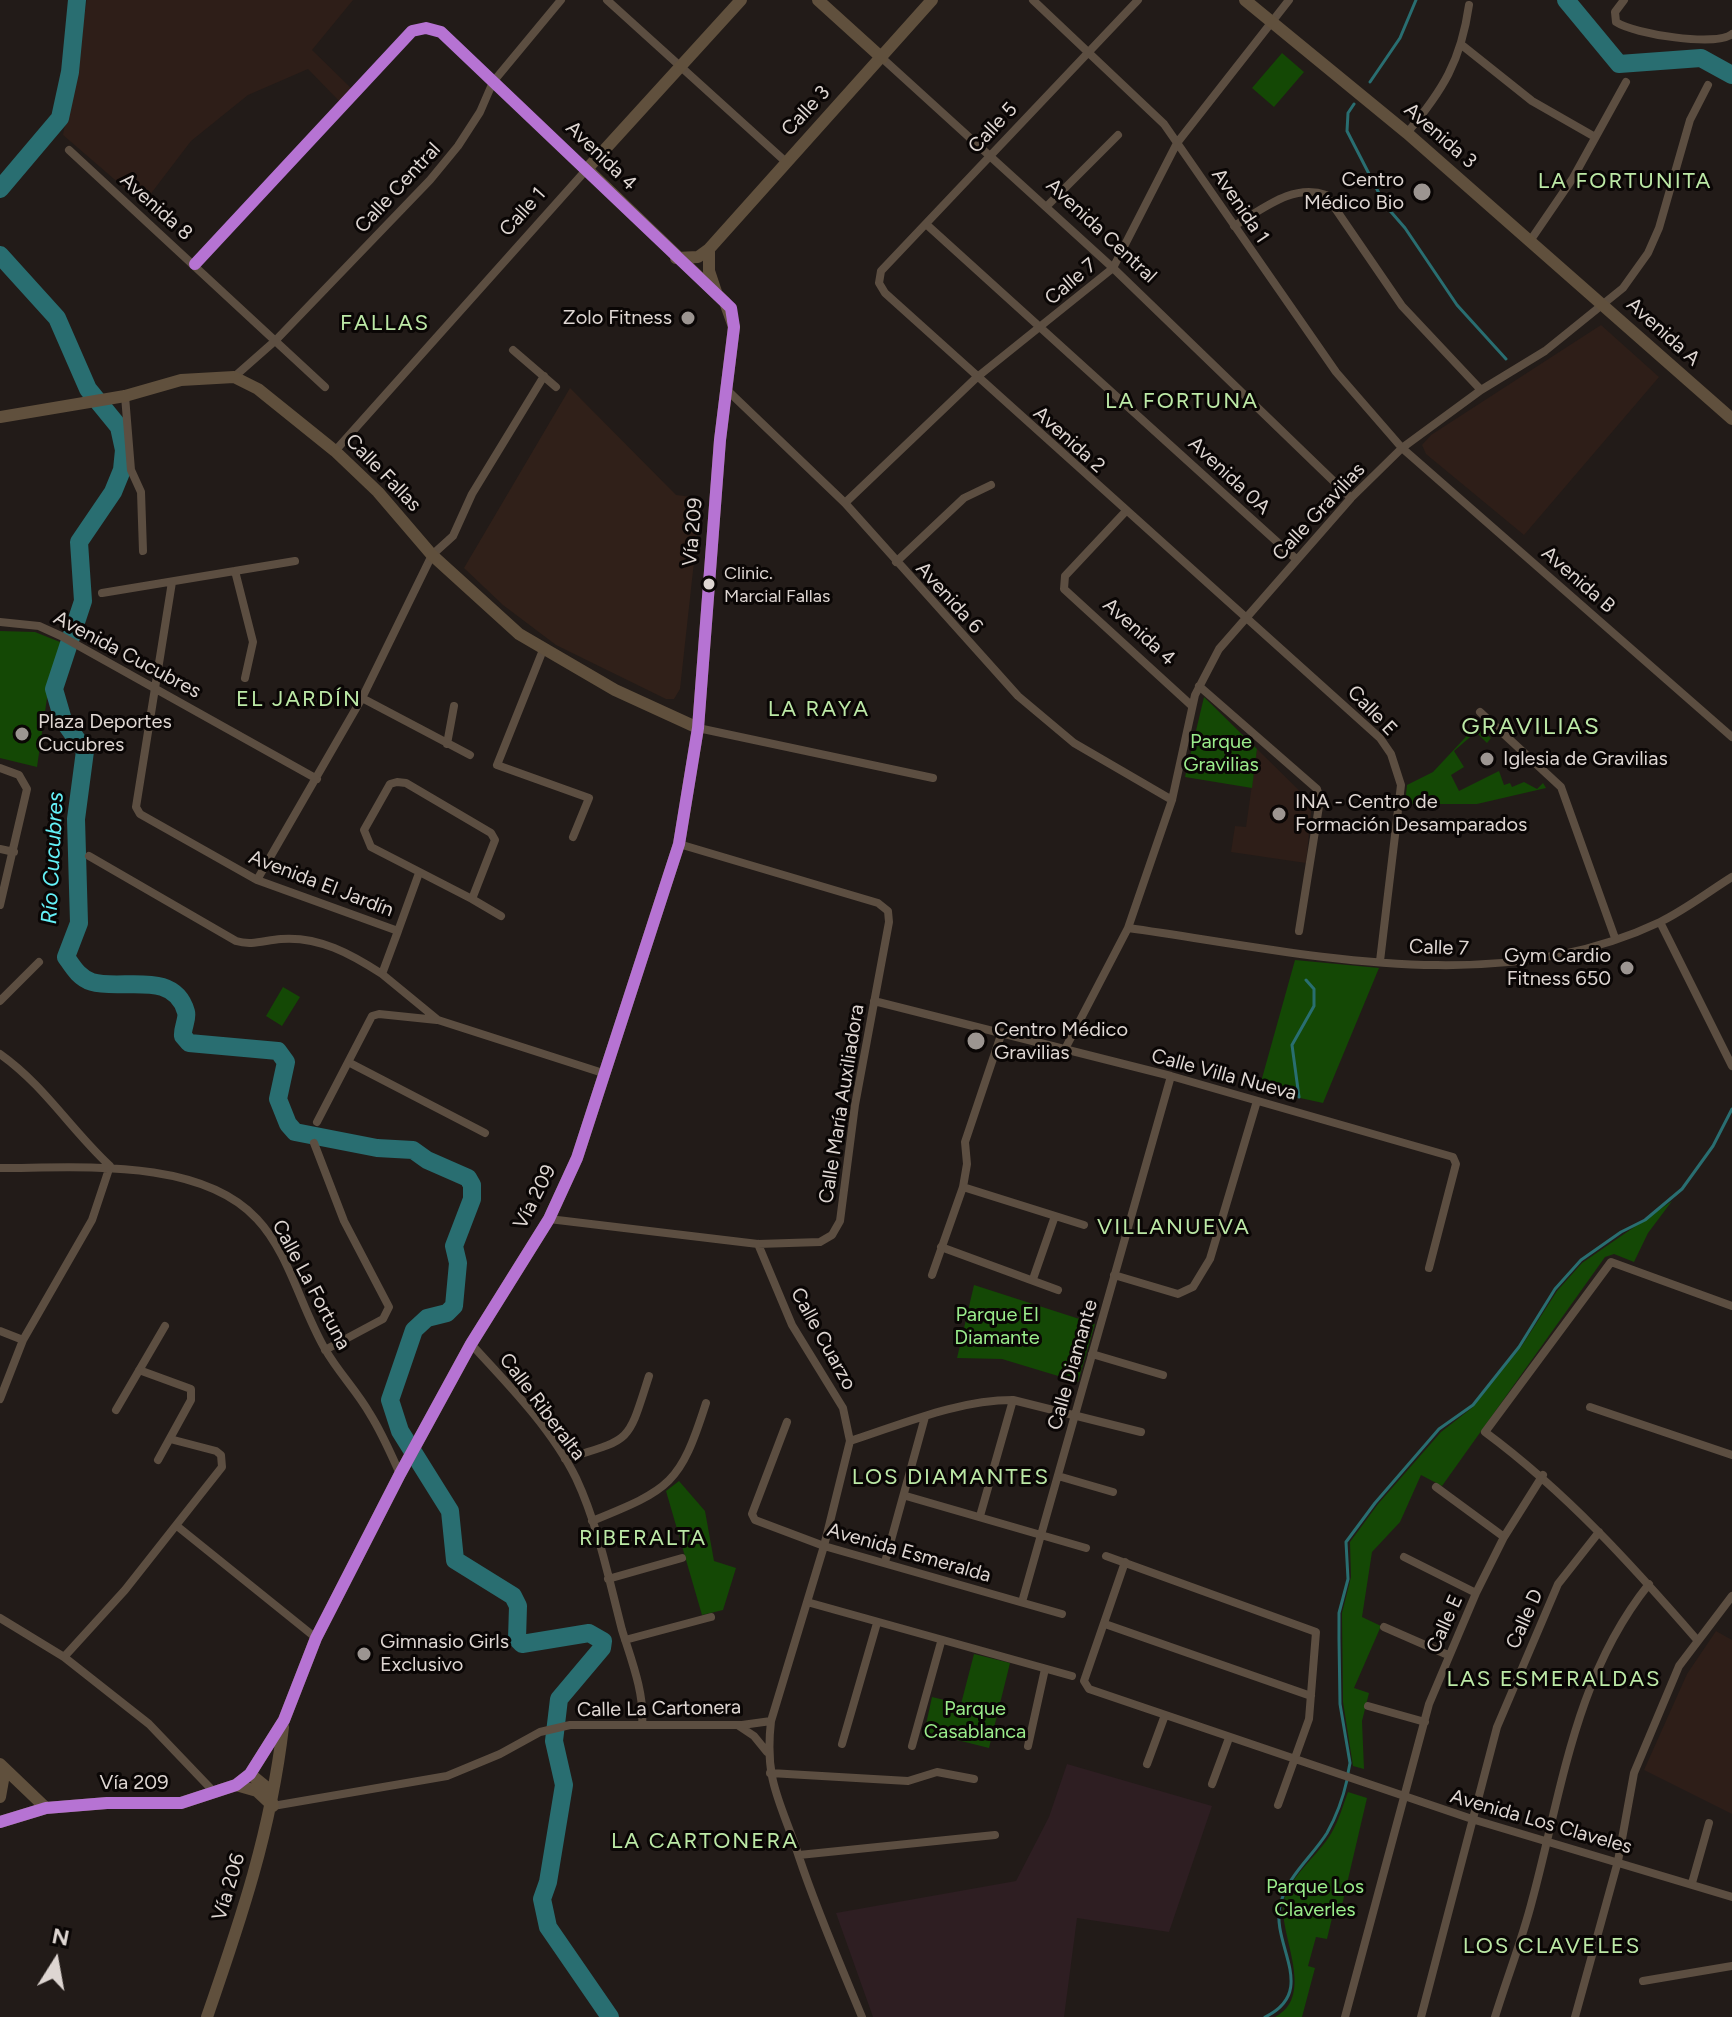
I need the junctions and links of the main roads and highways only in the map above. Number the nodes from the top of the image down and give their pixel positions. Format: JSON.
{"nodes":[{"id":1,"x":741,"y":0,"type":"edge"},
{"id":2,"x":818,"y":0,"type":"edge"},
{"id":3,"x":932,"y":0,"type":"edge"},
{"id":4,"x":1245,"y":0,"type":"edge"},
{"id":5,"x":882,"y":58,"type":"junction"},
{"id":6,"x":587,"y":169,"type":"joint"},
{"id":7,"x":709,"y":249,"type":"junction"},
{"id":8,"x":676,"y":258,"type":"junction"},
{"id":9,"x":717,"y":295,"type":"junction"},
{"id":10,"x":1604,"y":307,"type":"joint"},
{"id":11,"x":734,"y":327,"type":"joint"},
{"id":12,"x":0,"y":417,"type":"edge"},
{"id":13,"x":1732,"y":419,"type":"edge"},
{"id":14,"x":698,"y":728,"type":"junction"},
{"id":15,"x":284,"y":1720,"type":"junction"},
{"id":16,"x":2,"y":1767,"type":"edge"},
{"id":17,"x":250,"y":1774,"type":"junction"},
{"id":18,"x":236,"y":1785,"type":"junction"},
{"id":19,"x":0,"y":1797,"type":"edge"},
{"id":20,"x":273,"y":1806,"type":"junction"},
{"id":21,"x":46,"y":1808,"type":"junction"},
{"id":22,"x":0,"y":1822,"type":"edge"},
{"id":23,"x":207,"y":2017,"type":"edge"}],
"edges":[{"from":1,"to":6,"type":"main road","name":"Calle 1"},
{"from":2,"to":5,"type":"main road","name":"Avenida Central"},
{"from":3,"to":5,"type":"main road","name":"Calle 3"},
{"from":4,"to":10,"type":"main road","name":"Avenida 3"},
{"from":5,"to":7,"type":"main road","name":"Calle 3"},
{"from":6,"to":8,"type":"main road","name":"Avenida 4"},
{"from":7,"to":8,"type":"main road"},
{"from":7,"to":9,"type":"main road"},
{"from":8,"to":9,"type":"main road","name":"Avenida 4"},
{"from":9,"to":11,"type":"main road","name":"Avenida 4"},
{"from":10,"to":13,"type":"main road","name":"Avenida A"},
{"from":11,"to":14,"type":"main road","name":"Vía 209"},
{"from":12,"to":14,"type":"main road","name":"Calle Fallas"},
{"from":14,"to":15,"type":"main road","name":"Vía 209"},
{"from":15,"to":17,"type":"main road","name":"Vía 209"},
{"from":15,"to":20,"type":"main road","name":"Vía 206"},
{"from":16,"to":19,"type":"main road"},
{"from":16,"to":21,"type":"main road"},
{"from":17,"to":18,"type":"main road","name":"Vía 209"},
{"from":17,"to":20,"type":"main road"},
{"from":18,"to":20,"type":"main road"},
{"from":18,"to":21,"type":"main road","name":"Vía 209"},
{"from":20,"to":23,"type":"main road","name":"Vía 206"},
{"from":21,"to":22,"type":"main road","name":"Vía 209"}]}
